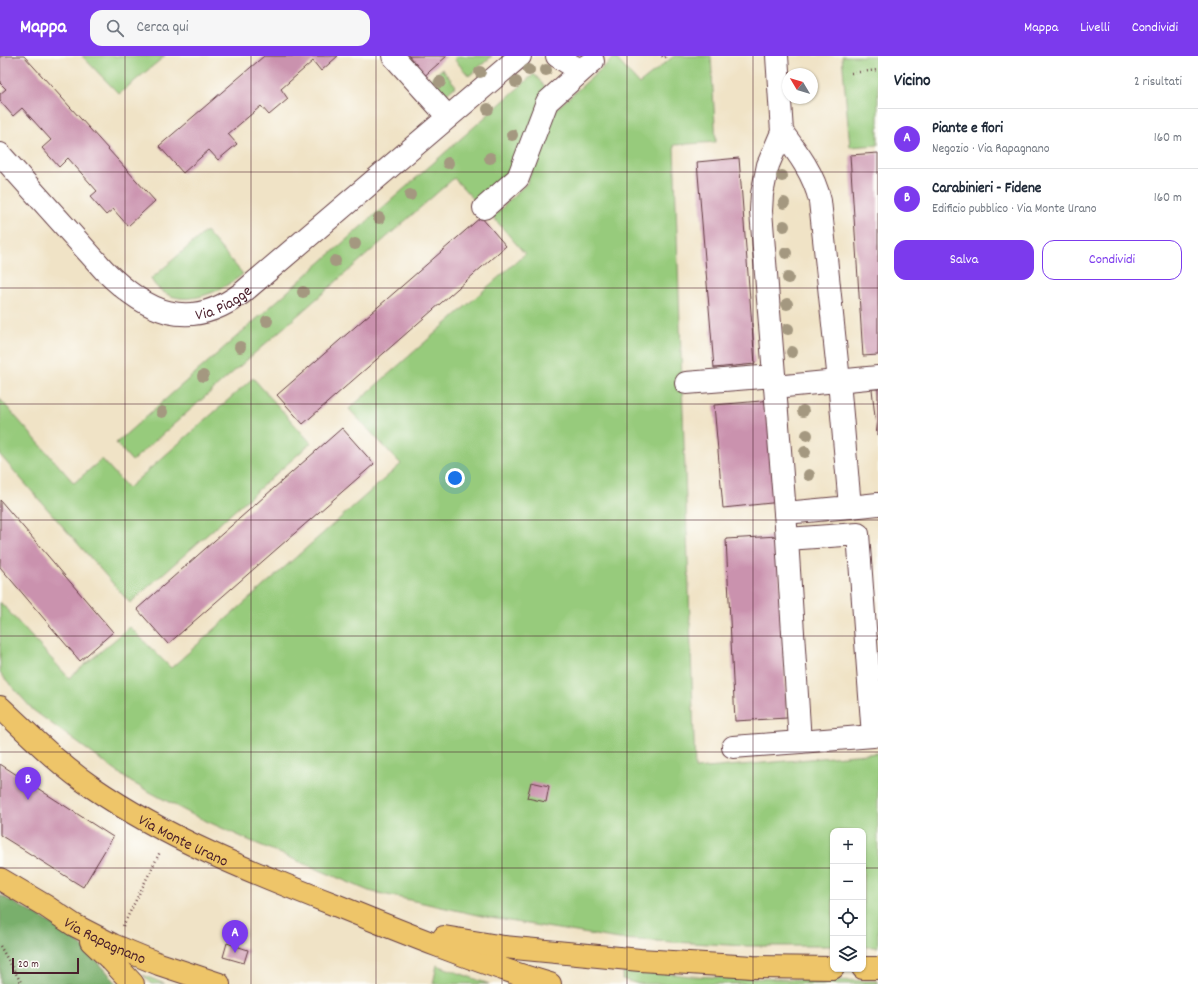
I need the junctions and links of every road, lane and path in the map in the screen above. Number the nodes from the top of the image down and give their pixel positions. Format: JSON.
{"nodes":[{"id":1,"x":394,"y":56,"type":"edge"},
{"id":2,"x":520,"y":56,"type":"edge"},
{"id":3,"x":557,"y":56,"type":"edge"},
{"id":4,"x":662,"y":56,"type":"edge"},
{"id":5,"x":667,"y":56,"type":"edge"},
{"id":6,"x":777,"y":56,"type":"edge"},
{"id":7,"x":593,"y":60,"type":"edge"},
{"id":8,"x":878,"y":70,"type":"edge"},
{"id":9,"x":851,"y":73,"type":"dead end"},
{"id":10,"x":448,"y":118,"type":"junction"},
{"id":11,"x":782,"y":132,"type":"junction"},
{"id":12,"x":0,"y":154,"type":"edge"},
{"id":13,"x":484,"y":208,"type":"dead end"},
{"id":14,"x":878,"y":377,"type":"edge"},
{"id":15,"x":839,"y":381,"type":"junction"},
{"id":16,"x":774,"y":382,"type":"junction"},
{"id":17,"x":686,"y":383,"type":"dead end"},
{"id":18,"x":878,"y":504,"type":"edge"},
{"id":19,"x":850,"y":507,"type":"junction"},
{"id":20,"x":785,"y":513,"type":"junction"},
{"id":21,"x":787,"y":539,"type":"junction"},
{"id":22,"x":0,"y":707,"type":"edge"},
{"id":23,"x":876,"y":736,"type":"edge"},
{"id":24,"x":800,"y":742,"type":"junction"},
{"id":25,"x":733,"y":747,"type":"dead end"},
{"id":26,"x":170,"y":834,"type":"junction"},
{"id":27,"x":0,"y":879,"type":"edge"},
{"id":28,"x":74,"y":925,"type":"junction"},
{"id":29,"x":394,"y":929,"type":"junction"},
{"id":30,"x":113,"y":945,"type":"junction"},
{"id":31,"x":0,"y":946,"type":"edge"},
{"id":32,"x":830,"y":968,"type":"edge"},
{"id":33,"x":866,"y":968,"type":"edge"},
{"id":34,"x":878,"y":968,"type":"edge"},
{"id":35,"x":22,"y":984,"type":"edge"},
{"id":36,"x":133,"y":984,"type":"edge"},
{"id":37,"x":219,"y":984,"type":"edge"},
{"id":38,"x":550,"y":984,"type":"edge"}],
"edges":[{"from":1,"to":10,"type":"street"},
{"from":2,"to":10,"type":"street","name":"Via Piagge"},
{"from":3,"to":7,"type":"street"},
{"from":4,"to":5,"type":"path"},
{"from":6,"to":11,"type":"street"},
{"from":7,"to":13,"type":"street"},
{"from":8,"to":9,"type":"path"},
{"from":10,"to":12,"type":"street","name":"Via Piagge"},
{"from":11,"to":15,"type":"street"},
{"from":11,"to":16,"type":"street"},
{"from":14,"to":15,"type":"street"},
{"from":15,"to":16,"type":"street"},
{"from":15,"to":19,"type":"street"},
{"from":16,"to":17,"type":"street"},
{"from":16,"to":20,"type":"street"},
{"from":18,"to":19,"type":"street"},
{"from":19,"to":20,"type":"street"},
{"from":20,"to":21,"type":"street"},
{"from":21,"to":23,"type":"street"},
{"from":21,"to":24,"type":"street"},
{"from":22,"to":26,"type":"main road","name":"Via Monte Urano"},
{"from":23,"to":24,"type":"street"},
{"from":24,"to":25,"type":"street"},
{"from":26,"to":29,"type":"main road","name":"Via Monte Urano"},
{"from":26,"to":30,"type":"path"},
{"from":27,"to":28,"type":"main road","name":"Via Rapagnano"},
{"from":28,"to":30,"type":"main road","name":"Via Rapagnano"},
{"from":28,"to":36,"type":"main road"},
{"from":29,"to":32,"type":"main road"},
{"from":29,"to":38,"type":"main road"},
{"from":30,"to":37,"type":"main road","name":"Via Rapagnano"},
{"from":31,"to":35,"type":"path"},
{"from":33,"to":34,"type":"main road"}]}
